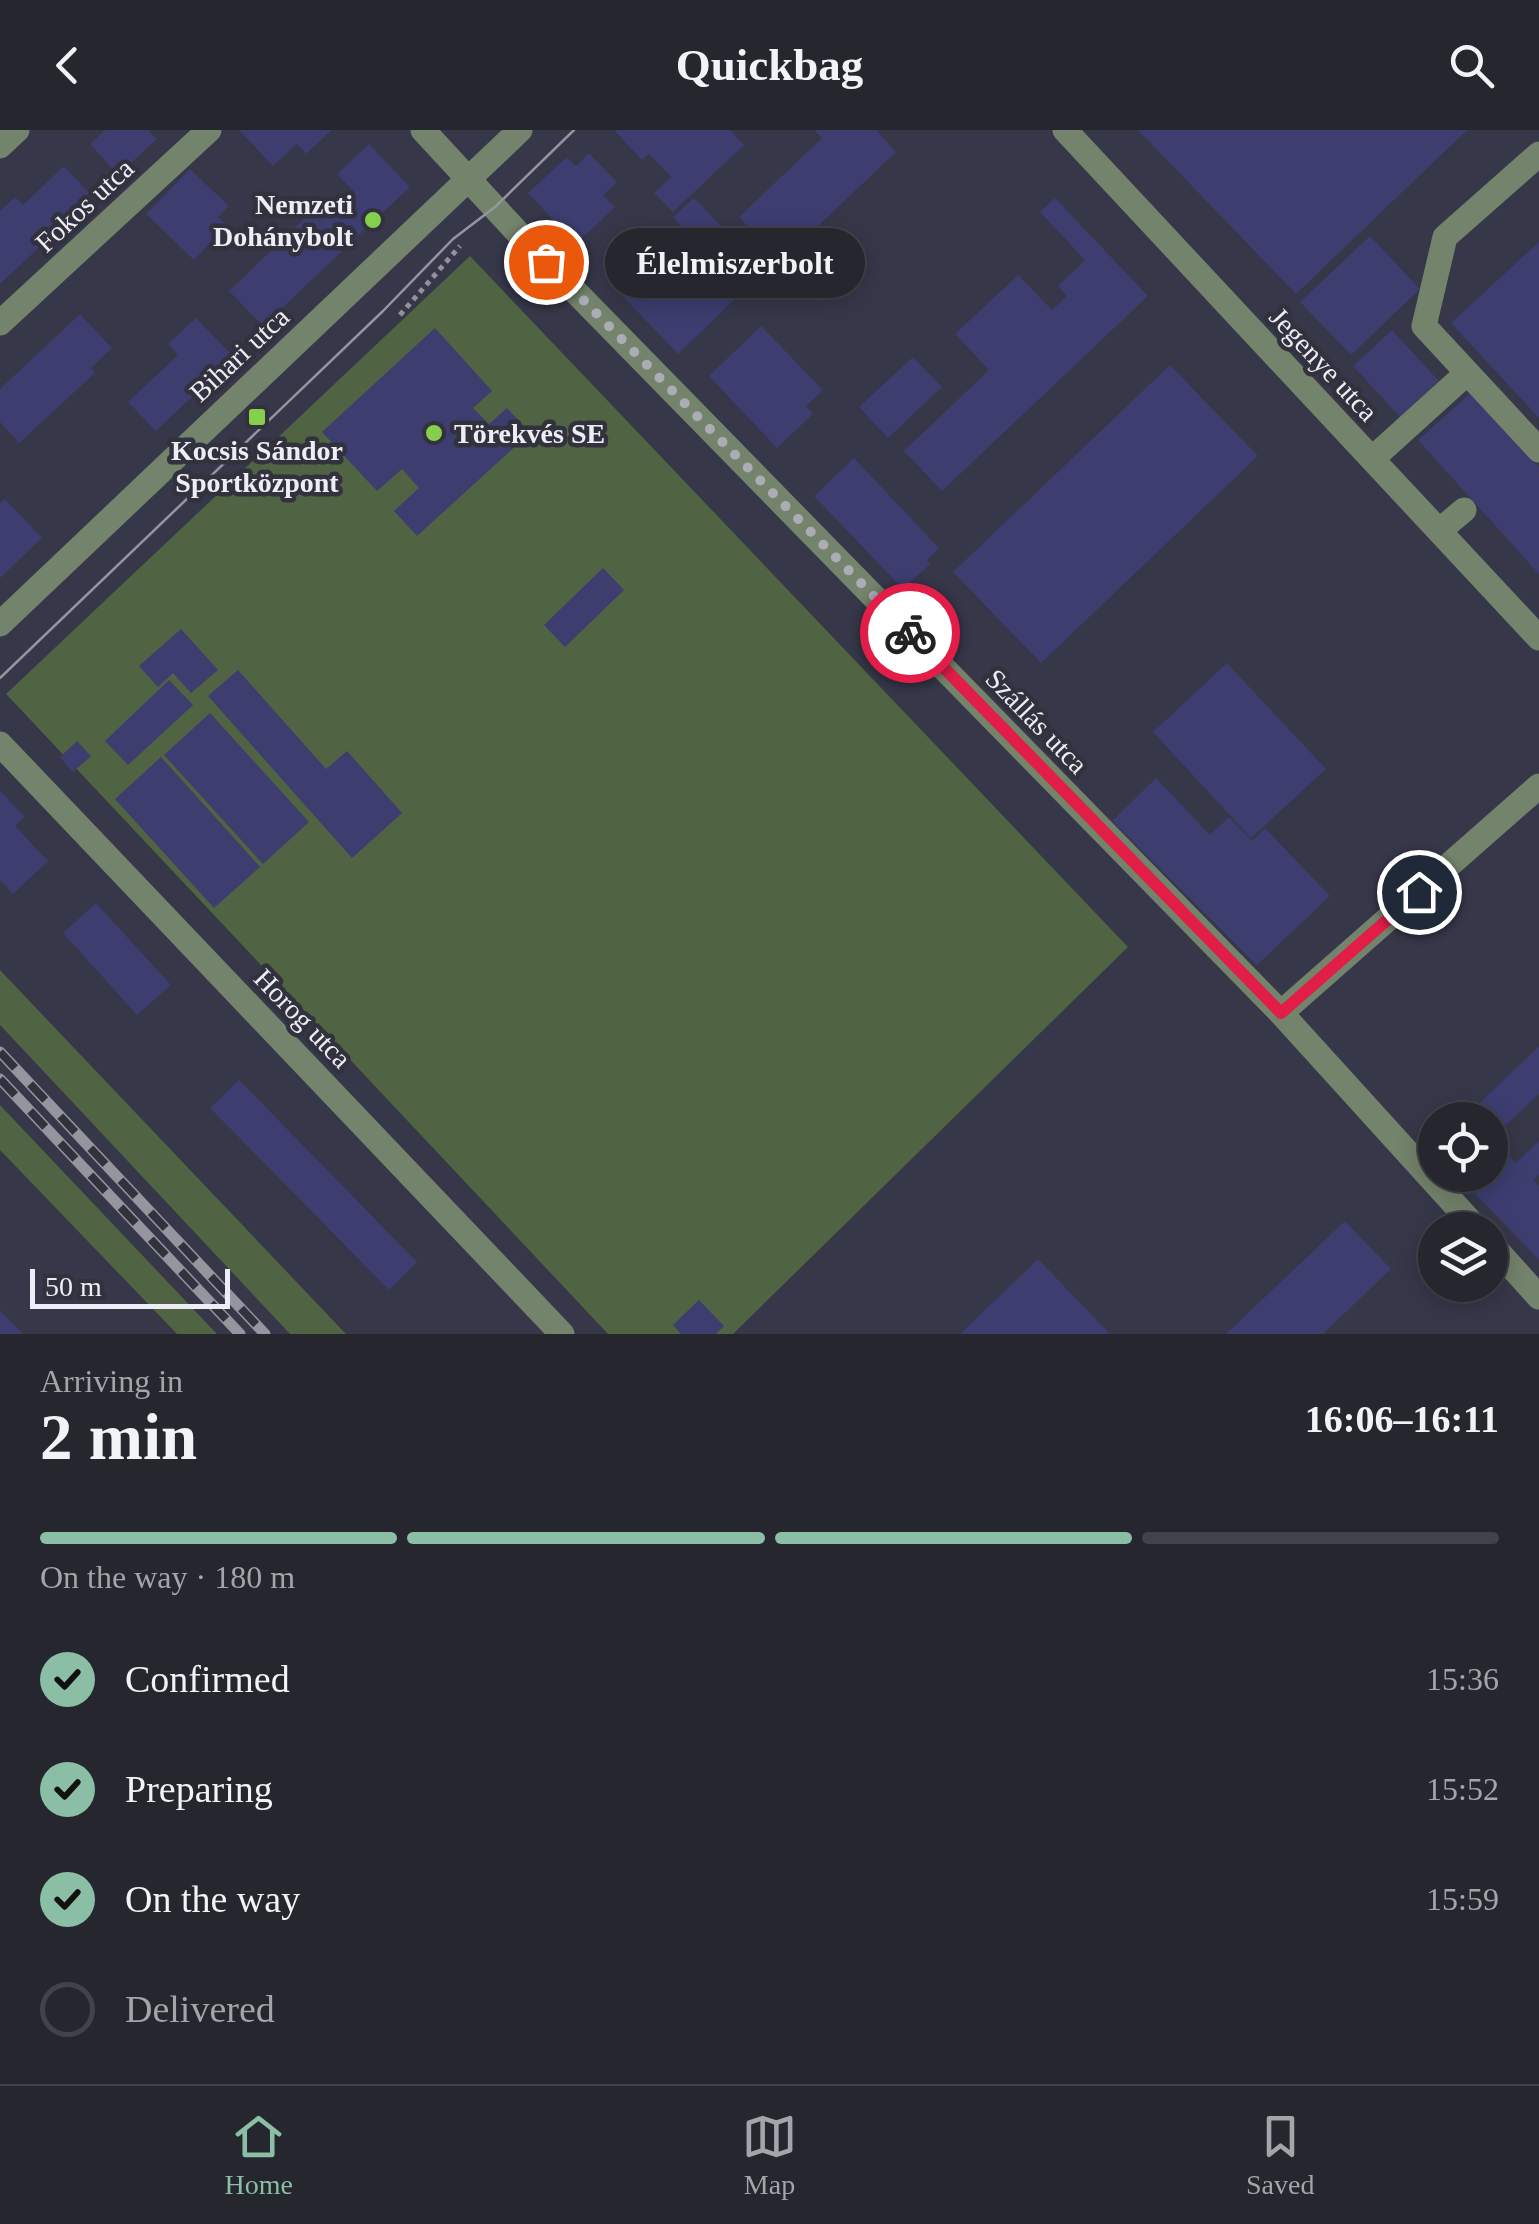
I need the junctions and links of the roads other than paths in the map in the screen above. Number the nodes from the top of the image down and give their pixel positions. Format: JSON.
{"nodes":[{"id":1,"x":17,"y":130,"type":"edge"},
{"id":2,"x":208,"y":130,"type":"edge"},
{"id":3,"x":423,"y":130,"type":"edge"},
{"id":4,"x":520,"y":130,"type":"edge"},
{"id":5,"x":1065,"y":130,"type":"edge"},
{"id":6,"x":0,"y":146,"type":"edge"},
{"id":7,"x":1539,"y":154,"type":"edge"},
{"id":8,"x":470,"y":178,"type":"junction"},
{"id":9,"x":0,"y":324,"type":"edge"},
{"id":10,"x":1467,"y":372,"type":"junction"},
{"id":11,"x":1539,"y":450,"type":"edge"},
{"id":12,"x":1372,"y":459,"type":"junction"},
{"id":13,"x":1464,"y":510,"type":"dead end"},
{"id":14,"x":1439,"y":531,"type":"junction"},
{"id":15,"x":0,"y":624,"type":"edge"},
{"id":16,"x":1539,"y":638,"type":"edge"},
{"id":17,"x":0,"y":744,"type":"edge"},
{"id":18,"x":1539,"y":786,"type":"edge"},
{"id":19,"x":1281,"y":1013,"type":"junction"},
{"id":20,"x":1462,"y":1212,"type":"edge"},
{"id":21,"x":1508,"y":1263,"type":"edge"},
{"id":22,"x":1539,"y":1297,"type":"edge"},
{"id":23,"x":562,"y":1334,"type":"edge"}],
"edges":[{"from":1,"to":6,"type":"street"},
{"from":2,"to":9,"type":"street","name":"Fokos utca"},
{"from":3,"to":8,"type":"street","name":"Szállás utca"},
{"from":4,"to":8,"type":"street","name":"Bihari utca"},
{"from":5,"to":12,"type":"street","name":"Jegenye utca"},
{"from":7,"to":10,"type":"street"},
{"from":8,"to":15,"type":"street","name":"Bihari utca"},
{"from":8,"to":19,"type":"street","name":"Szállás utca"},
{"from":10,"to":11,"type":"street"},
{"from":10,"to":12,"type":"street"},
{"from":12,"to":14,"type":"street","name":"Jegenye utca"},
{"from":13,"to":14,"type":"street"},
{"from":14,"to":16,"type":"street","name":"Jegenye utca"},
{"from":17,"to":23,"type":"street","name":"Horog utca"},
{"from":18,"to":19,"type":"street"},
{"from":19,"to":20,"type":"street","name":"Szállás utca"},
{"from":21,"to":22,"type":"street"}]}
